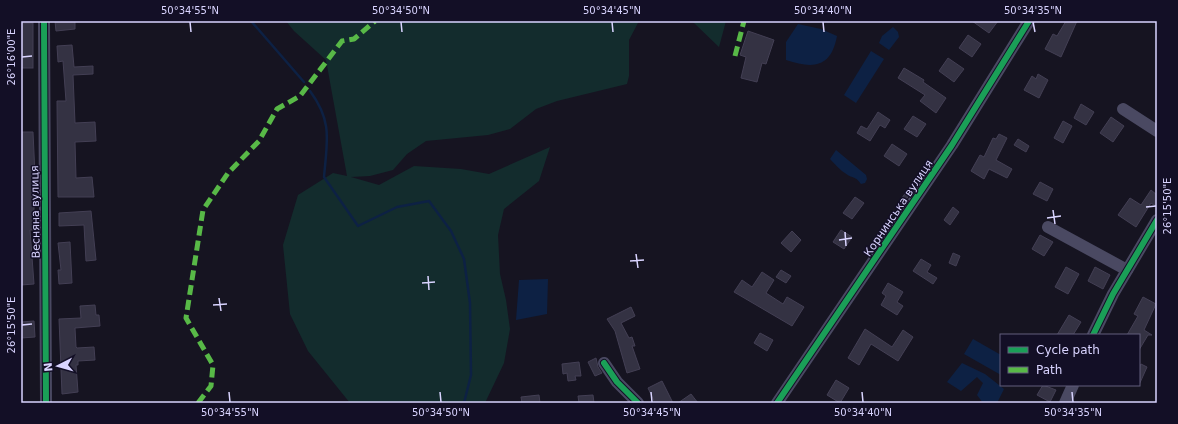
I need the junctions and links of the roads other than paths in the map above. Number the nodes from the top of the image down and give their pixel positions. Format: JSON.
{"nodes":[{"id":1,"x":44,"y":21,"type":"edge"},
{"id":2,"x":1029,"y":21,"type":"edge"},
{"id":3,"x":1123,"y":110,"type":"dead end"},
{"id":4,"x":1157,"y":131,"type":"edge"},
{"id":5,"x":1157,"y":220,"type":"edge"},
{"id":6,"x":1048,"y":226,"type":"dead end"},
{"id":7,"x":1127,"y":270,"type":"junction"},
{"id":8,"x":1094,"y":334,"type":"edge"},
{"id":9,"x":604,"y":363,"type":"dead end"},
{"id":10,"x":1072,"y":386,"type":"edge"},
{"id":11,"x":46,"y":403,"type":"edge"},
{"id":12,"x":638,"y":403,"type":"edge"},
{"id":13,"x":777,"y":403,"type":"edge"},
{"id":14,"x":1065,"y":403,"type":"edge"}],
"edges":[{"from":1,"to":11,"type":"street","name":"Весняна вулиця"},
{"from":2,"to":13,"type":"street","name":"Корнинська вулиця"},
{"from":3,"to":4,"type":"street"},
{"from":5,"to":7,"type":"street"},
{"from":6,"to":7,"type":"street"},
{"from":7,"to":8,"type":"street"},
{"from":9,"to":12,"type":"street"},
{"from":10,"to":14,"type":"street"}]}
